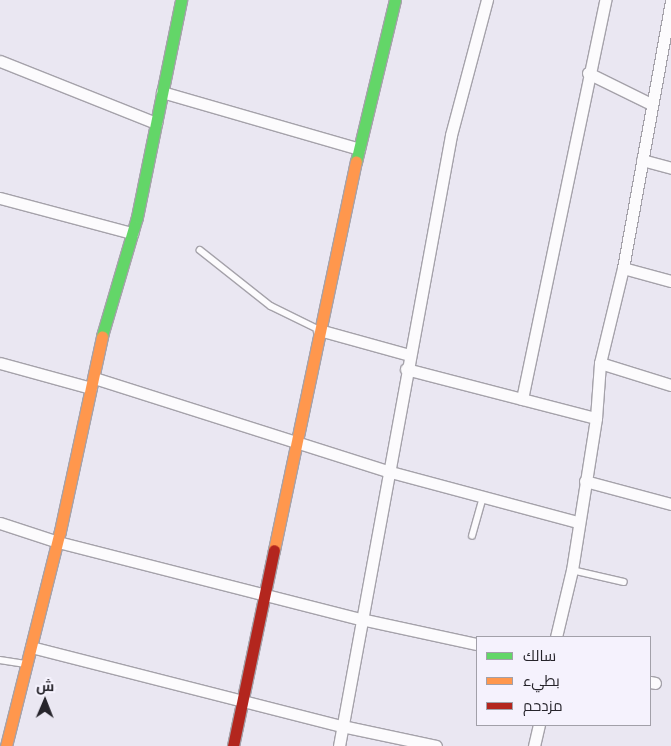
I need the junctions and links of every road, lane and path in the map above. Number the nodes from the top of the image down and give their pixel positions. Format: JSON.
{"nodes":[{"id":1,"x":181,"y":0,"type":"edge"},
{"id":2,"x":395,"y":0,"type":"edge"},
{"id":3,"x":487,"y":0,"type":"edge"},
{"id":4,"x":605,"y":0,"type":"edge"},
{"id":5,"x":671,"y":0,"type":"edge"},
{"id":6,"x":666,"y":56,"type":"edge"},
{"id":7,"x":0,"y":61,"type":"edge"},
{"id":8,"x":588,"y":73,"type":"junction"},
{"id":9,"x":162,"y":92,"type":"junction"},
{"id":10,"x":651,"y":104,"type":"junction"},
{"id":11,"x":156,"y":123,"type":"junction"},
{"id":12,"x":359,"y":149,"type":"junction"},
{"id":13,"x":642,"y":160,"type":"junction"},
{"id":14,"x":671,"y":168,"type":"edge"},
{"id":15,"x":0,"y":198,"type":"edge"},
{"id":16,"x":132,"y":233,"type":"junction"},
{"id":17,"x":200,"y":250,"type":"dead end"},
{"id":18,"x":623,"y":268,"type":"junction"},
{"id":19,"x":671,"y":281,"type":"edge"},
{"id":20,"x":319,"y":330,"type":"junction"},
{"id":21,"x":409,"y":355,"type":"junction"},
{"id":22,"x":0,"y":363,"type":"edge"},
{"id":23,"x":600,"y":363,"type":"junction"},
{"id":24,"x":406,"y":369,"type":"junction"},
{"id":25,"x":92,"y":383,"type":"junction"},
{"id":26,"x":671,"y":385,"type":"edge"},
{"id":27,"x":522,"y":399,"type":"junction"},
{"id":28,"x":596,"y":418,"type":"junction"},
{"id":29,"x":295,"y":442,"type":"junction"},
{"id":30,"x":387,"y":471,"type":"junction"},
{"id":31,"x":585,"y":481,"type":"junction"},
{"id":32,"x":484,"y":497,"type":"junction"},
{"id":33,"x":671,"y":504,"type":"edge"},
{"id":34,"x":0,"y":522,"type":"edge"},
{"id":35,"x":578,"y":522,"type":"junction"},
{"id":36,"x":472,"y":536,"type":"dead end"},
{"id":37,"x":58,"y":542,"type":"junction"},
{"id":38,"x":572,"y":570,"type":"junction"},
{"id":39,"x":624,"y":582,"type":"dead end"},
{"id":40,"x":262,"y":593,"type":"junction"},
{"id":41,"x":361,"y":619,"type":"junction"},
{"id":42,"x":556,"y":636,"type":"edge"},
{"id":43,"x":476,"y":644,"type":"edge"},
{"id":44,"x":31,"y":647,"type":"junction"},
{"id":45,"x":0,"y":660,"type":"edge"},
{"id":46,"x":26,"y":664,"type":"junction"},
{"id":47,"x":240,"y":700,"type":"junction"},
{"id":48,"x":342,"y":726,"type":"junction"},
{"id":49,"x":539,"y":726,"type":"edge"},
{"id":50,"x":6,"y":746,"type":"edge"},
{"id":51,"x":233,"y":746,"type":"edge"},
{"id":52,"x":338,"y":746,"type":"edge"},
{"id":53,"x":436,"y":746,"type":"edge"},
{"id":54,"x":534,"y":746,"type":"edge"}],
"edges":[{"from":1,"to":9,"type":"street"},
{"from":2,"to":12,"type":"street"},
{"from":3,"to":21,"type":"street"},
{"from":4,"to":8,"type":"street"},
{"from":5,"to":6,"type":"street"},
{"from":6,"to":10,"type":"street"},
{"from":7,"to":11,"type":"street"},
{"from":8,"to":10,"type":"street"},
{"from":8,"to":27,"type":"street"},
{"from":9,"to":11,"type":"street"},
{"from":9,"to":12,"type":"street"},
{"from":10,"to":13,"type":"street"},
{"from":11,"to":16,"type":"street"},
{"from":12,"to":20,"type":"street"},
{"from":13,"to":14,"type":"street"},
{"from":13,"to":18,"type":"street"},
{"from":15,"to":16,"type":"street"},
{"from":16,"to":25,"type":"street"},
{"from":17,"to":20,"type":"lane"},
{"from":18,"to":19,"type":"street"},
{"from":18,"to":23,"type":"street"},
{"from":20,"to":21,"type":"street"},
{"from":20,"to":29,"type":"street"},
{"from":21,"to":24,"type":"street"},
{"from":22,"to":25,"type":"street"},
{"from":23,"to":26,"type":"street"},
{"from":23,"to":28,"type":"street"},
{"from":24,"to":27,"type":"street"},
{"from":24,"to":30,"type":"street"},
{"from":25,"to":29,"type":"street"},
{"from":25,"to":37,"type":"street"},
{"from":27,"to":28,"type":"street"},
{"from":28,"to":31,"type":"street"},
{"from":29,"to":30,"type":"street"},
{"from":29,"to":40,"type":"street"},
{"from":30,"to":32,"type":"street"},
{"from":30,"to":41,"type":"street"},
{"from":31,"to":33,"type":"street"},
{"from":31,"to":35,"type":"street"},
{"from":32,"to":35,"type":"street"},
{"from":32,"to":36,"type":"lane"},
{"from":34,"to":37,"type":"street"},
{"from":35,"to":38,"type":"street"},
{"from":37,"to":40,"type":"street"},
{"from":37,"to":44,"type":"street"},
{"from":38,"to":39,"type":"lane"},
{"from":38,"to":42,"type":"street"},
{"from":40,"to":41,"type":"street"},
{"from":40,"to":47,"type":"street"},
{"from":41,"to":43,"type":"street"},
{"from":41,"to":48,"type":"street"},
{"from":44,"to":46,"type":"street"},
{"from":44,"to":47,"type":"street"},
{"from":45,"to":46,"type":"lane"},
{"from":46,"to":50,"type":"street"},
{"from":47,"to":48,"type":"street"},
{"from":47,"to":51,"type":"street"},
{"from":48,"to":52,"type":"street"},
{"from":48,"to":53,"type":"street"},
{"from":49,"to":54,"type":"street"}]}
